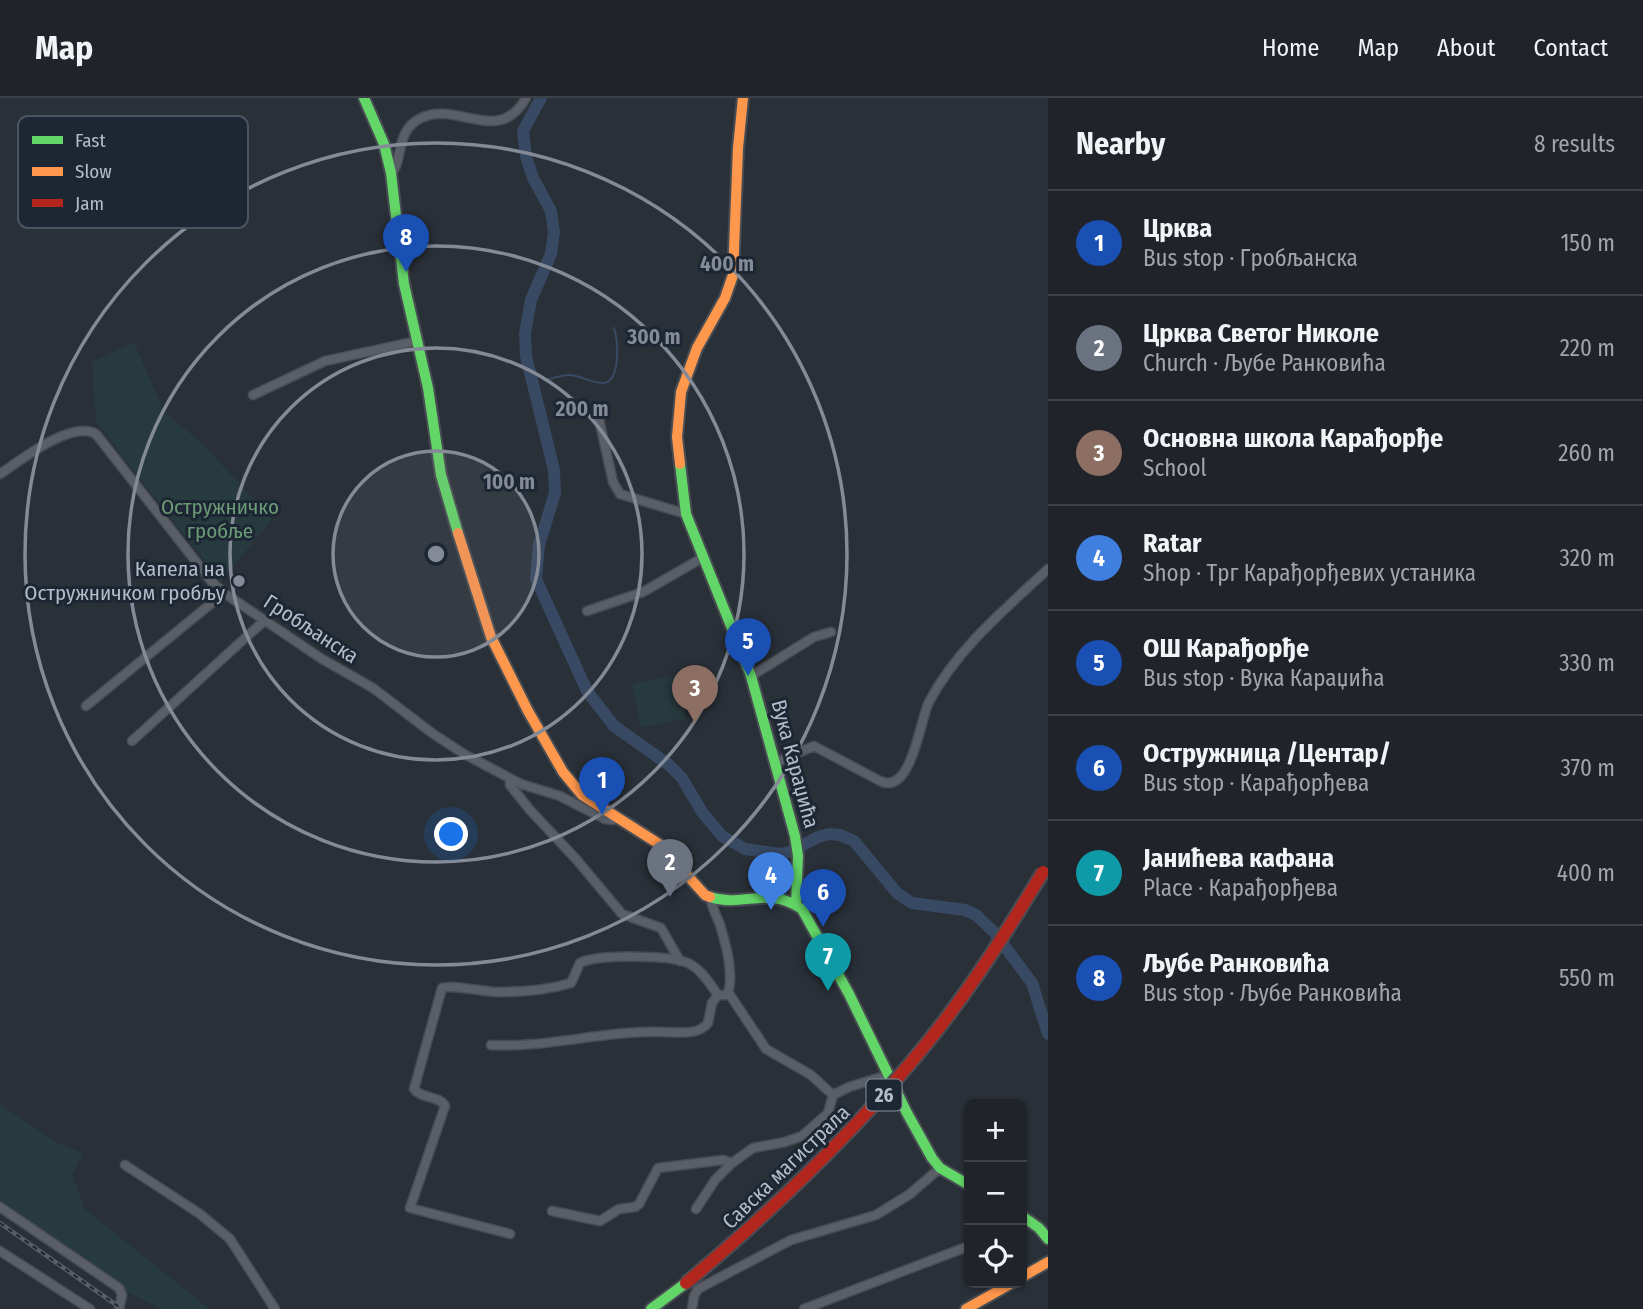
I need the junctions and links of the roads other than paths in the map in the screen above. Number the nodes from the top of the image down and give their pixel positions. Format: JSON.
{"nodes":[{"id":1,"x":364,"y":98,"type":"edge"},
{"id":2,"x":526,"y":98,"type":"edge"},
{"id":3,"x":743,"y":98,"type":"edge"},
{"id":4,"x":391,"y":173,"type":"junction"},
{"id":5,"x":417,"y":341,"type":"junction"},
{"id":6,"x":253,"y":396,"type":"dead end"},
{"id":7,"x":598,"y":415,"type":"dead end"},
{"id":8,"x":0,"y":474,"type":"edge"},
{"id":9,"x":686,"y":514,"type":"junction"},
{"id":10,"x":702,"y":558,"type":"junction"},
{"id":11,"x":1048,"y":569,"type":"edge"},
{"id":12,"x":224,"y":593,"type":"junction"},
{"id":13,"x":587,"y":611,"type":"dead end"},
{"id":14,"x":265,"y":620,"type":"junction"},
{"id":15,"x":831,"y":632,"type":"dead end"},
{"id":16,"x":751,"y":676,"type":"junction"},
{"id":17,"x":86,"y":706,"type":"dead end"},
{"id":18,"x":132,"y":741,"type":"dead end"},
{"id":19,"x":775,"y":763,"type":"junction"},
{"id":20,"x":510,"y":779,"type":"junction"},
{"id":21,"x":616,"y":818,"type":"junction"},
{"id":22,"x":1045,"y":867,"type":"edge"},
{"id":23,"x":711,"y":898,"type":"junction"},
{"id":24,"x":796,"y":904,"type":"junction"},
{"id":25,"x":680,"y":961,"type":"junction"},
{"id":26,"x":728,"y":994,"type":"junction"},
{"id":27,"x":718,"y":995,"type":"junction"},
{"id":28,"x":491,"y":1045,"type":"dead end"},
{"id":29,"x":888,"y":1075,"type":"junction"},
{"id":30,"x":833,"y":1095,"type":"junction"},
{"id":31,"x":732,"y":1163,"type":"junction"},
{"id":32,"x":125,"y":1165,"type":"dead end"},
{"id":33,"x":940,"y":1168,"type":"junction"},
{"id":34,"x":964,"y":1182,"type":"edge"},
{"id":35,"x":0,"y":1207,"type":"edge"},
{"id":36,"x":696,"y":1209,"type":"dead end"},
{"id":37,"x":552,"y":1212,"type":"dead end"},
{"id":38,"x":1027,"y":1222,"type":"edge"},
{"id":39,"x":510,"y":1234,"type":"dead end"},
{"id":40,"x":1048,"y":1239,"type":"edge"},
{"id":41,"x":964,"y":1248,"type":"edge"},
{"id":42,"x":0,"y":1251,"type":"edge"},
{"id":43,"x":1048,"y":1262,"type":"edge"},
{"id":44,"x":1027,"y":1275,"type":"edge"},
{"id":45,"x":1004,"y":1288,"type":"edge"},
{"id":46,"x":90,"y":1309,"type":"edge"},
{"id":47,"x":119,"y":1309,"type":"edge"},
{"id":48,"x":275,"y":1309,"type":"edge"},
{"id":49,"x":651,"y":1309,"type":"edge"},
{"id":50,"x":692,"y":1309,"type":"edge"},
{"id":51,"x":804,"y":1309,"type":"edge"},
{"id":52,"x":966,"y":1309,"type":"edge"}],
"edges":[{"from":1,"to":4,"type":"street"},
{"from":2,"to":4,"type":"street"},
{"from":3,"to":9,"type":"street","name":"Вука Караџића"},
{"from":4,"to":5,"type":"street"},
{"from":5,"to":6,"type":"street"},
{"from":5,"to":21,"type":"street"},
{"from":7,"to":9,"type":"street"},
{"from":8,"to":12,"type":"street","name":"Гробљанска"},
{"from":9,"to":10,"type":"street","name":"Вука Караџића"},
{"from":10,"to":13,"type":"street"},
{"from":10,"to":16,"type":"street","name":"Вука Караџића"},
{"from":11,"to":19,"type":"street"},
{"from":12,"to":14,"type":"street","name":"Гробљанска"},
{"from":12,"to":17,"type":"street"},
{"from":14,"to":18,"type":"street"},
{"from":14,"to":20,"type":"street","name":"Гробљанска"},
{"from":15,"to":16,"type":"street"},
{"from":16,"to":19,"type":"street","name":"Вука Караџића"},
{"from":19,"to":24,"type":"street","name":"Вука Караџића"},
{"from":20,"to":21,"type":"street","name":"Гробљанска"},
{"from":20,"to":25,"type":"street"},
{"from":21,"to":23,"type":"street"},
{"from":22,"to":49,"type":"street","name":"Савска магистрала","number":"26","bridge":true},
{"from":23,"to":24,"type":"street"},
{"from":23,"to":26,"type":"street"},
{"from":24,"to":29,"type":"street"},
{"from":25,"to":27,"type":"street"},
{"from":25,"to":39,"type":"street"},
{"from":26,"to":27,"type":"street"},
{"from":26,"to":30,"type":"street"},
{"from":27,"to":28,"type":"street"},
{"from":29,"to":30,"type":"street"},
{"from":29,"to":33,"type":"street"},
{"from":30,"to":31,"type":"street"},
{"from":31,"to":36,"type":"street"},
{"from":31,"to":37,"type":"street"},
{"from":32,"to":48,"type":"street"},
{"from":33,"to":34,"type":"street"},
{"from":33,"to":50,"type":"street"},
{"from":35,"to":47,"type":"street"},
{"from":38,"to":40,"type":"street"},
{"from":41,"to":51,"type":"street"},
{"from":42,"to":46,"type":"street"},
{"from":43,"to":44,"type":"street"},
{"from":45,"to":52,"type":"street"}]}
